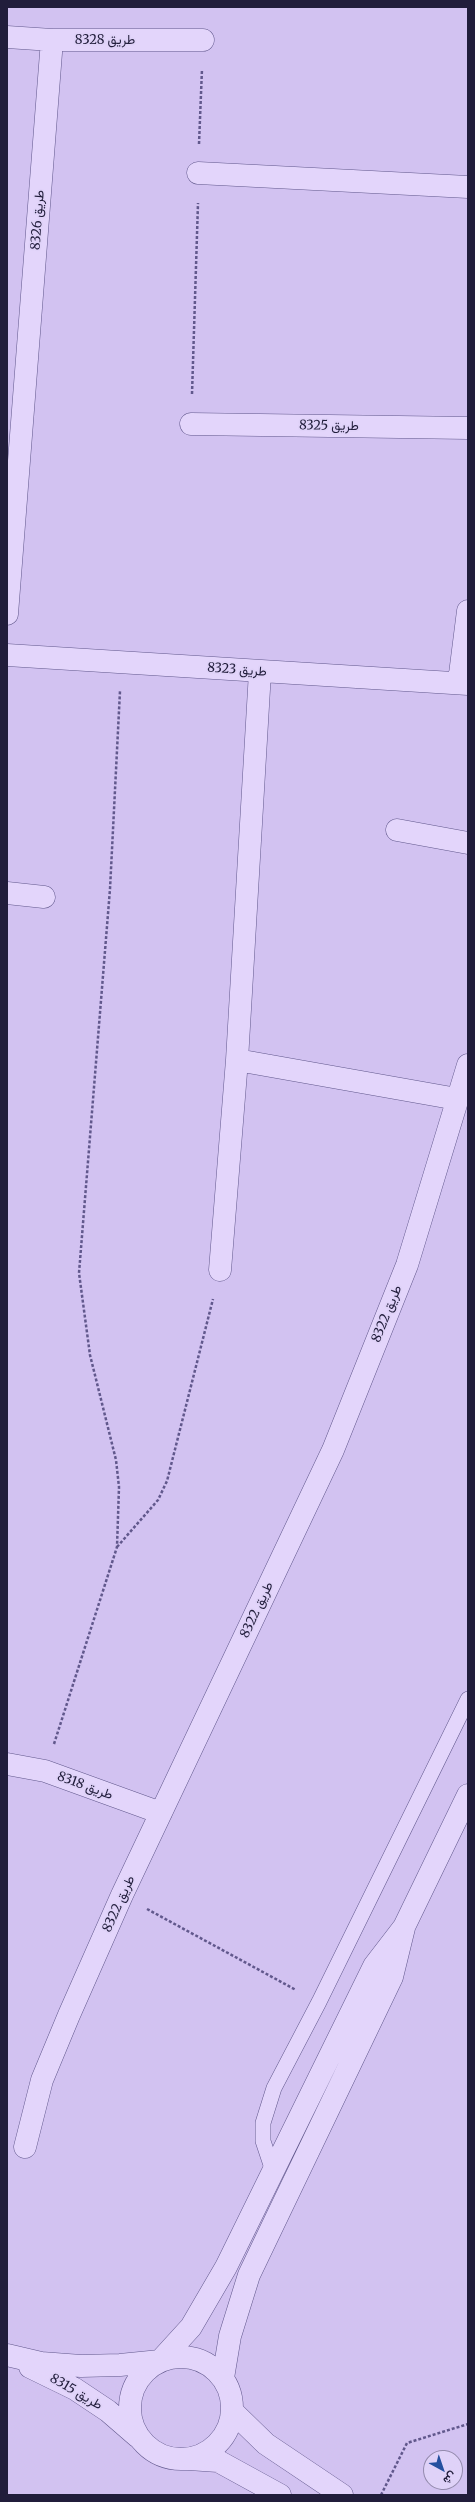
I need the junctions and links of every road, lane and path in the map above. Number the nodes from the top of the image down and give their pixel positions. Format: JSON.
{"nodes":[{"id":1,"x":7,"y":36,"type":"edge"},
{"id":2,"x":52,"y":40,"type":"junction"},
{"id":3,"x":203,"y":40,"type":"joint"},
{"id":4,"x":198,"y":173,"type":"junction"},
{"id":5,"x":468,"y":187,"type":"edge"},
{"id":6,"x":16,"y":399,"type":"edge"},
{"id":7,"x":191,"y":424,"type":"joint"},
{"id":8,"x":468,"y":428,"type":"edge"},
{"id":9,"x":468,"y":611,"type":"edge"},
{"id":10,"x":7,"y":614,"type":"edge"},
{"id":11,"x":7,"y":655,"type":"edge"},
{"id":12,"x":122,"y":662,"type":"junction"},
{"id":13,"x":260,"y":672,"type":"junction"},
{"id":14,"x":463,"y":683,"type":"edge"},
{"id":15,"x":397,"y":830,"type":"dead end"},
{"id":16,"x":468,"y":843,"type":"edge"},
{"id":17,"x":7,"y":893,"type":"edge"},
{"id":18,"x":44,"y":896,"type":"dead end"},
{"id":19,"x":236,"y":1060,"type":"junction"},
{"id":20,"x":468,"y":1065,"type":"edge"},
{"id":21,"x":457,"y":1100,"type":"junction"},
{"id":22,"x":220,"y":1270,"type":"joint"},
{"id":23,"x":117,"y":1547,"type":"junction"},
{"id":24,"x":468,"y":1699,"type":"edge"},
{"id":25,"x":7,"y":1764,"type":"edge"},
{"id":26,"x":45,"y":1771,"type":"junction"},
{"id":27,"x":468,"y":1795,"type":"edge"},
{"id":28,"x":161,"y":1813,"type":"junction"},
{"id":29,"x":122,"y":1895,"type":"junction"},
{"id":30,"x":404,"y":1926,"type":"junction"},
{"id":31,"x":319,"y":2002,"type":"junction"},
{"id":32,"x":25,"y":2147,"type":"dead end"},
{"id":33,"x":273,"y":2171,"type":"junction"},
{"id":34,"x":7,"y":2356,"type":"edge"},
{"id":35,"x":160,"y":2361,"type":"junction"},
{"id":36,"x":223,"y":2378,"type":"junction"},
{"id":37,"x":232,"y":2411,"type":"junction"},
{"id":38,"x":468,"y":2424,"type":"edge"},
{"id":39,"x":139,"y":2438,"type":"junction"},
{"id":40,"x":186,"y":2458,"type":"junction"},
{"id":41,"x":280,"y":2495,"type":"edge"},
{"id":42,"x":342,"y":2495,"type":"edge"},
{"id":43,"x":381,"y":2495,"type":"edge"}],
"edges":[{"from":1,"to":2,"type":"street","name":"طريق 8328"},
{"from":2,"to":3,"type":"street","name":"طريق 8328"},
{"from":2,"to":6,"type":"street","name":"طريق 8326"},
{"from":3,"to":4,"type":"path"},
{"from":4,"to":5,"type":"street"},
{"from":4,"to":7,"type":"path"},
{"from":6,"to":10,"type":"street","name":"طريق 8326"},
{"from":7,"to":8,"type":"street","name":"طريق 8325"},
{"from":9,"to":14,"type":"street"},
{"from":11,"to":12,"type":"street","name":"طريق 8323"},
{"from":12,"to":13,"type":"street","name":"طريق 8323"},
{"from":12,"to":23,"type":"path"},
{"from":13,"to":14,"type":"street","name":"طريق 8323"},
{"from":13,"to":19,"type":"street"},
{"from":15,"to":16,"type":"street"},
{"from":17,"to":18,"type":"street"},
{"from":19,"to":21,"type":"street"},
{"from":19,"to":22,"type":"street"},
{"from":20,"to":21,"type":"street","name":"طريق 8322"},
{"from":21,"to":28,"type":"street","name":"طريق 8322"},
{"from":22,"to":23,"type":"path"},
{"from":23,"to":26,"type":"path"},
{"from":24,"to":31,"type":"lane"},
{"from":25,"to":26,"type":"street","name":"طريق 8318"},
{"from":26,"to":28,"type":"street","name":"طريق 8318"},
{"from":27,"to":30,"type":"street"},
{"from":28,"to":29,"type":"street","name":"طريق 8322"},
{"from":29,"to":31,"type":"path"},
{"from":29,"to":32,"type":"street","name":"طريق 8322"},
{"from":30,"to":33,"type":"street"},
{"from":30,"to":36,"type":"street"},
{"from":31,"to":33,"type":"lane"},
{"from":33,"to":35,"type":"street"},
{"from":34,"to":35,"type":"street","name":"طريق 8315"},
{"from":34,"to":39,"type":"street","name":"طريق 8315"},
{"from":35,"to":36,"type":"street"},
{"from":35,"to":39,"type":"street"},
{"from":36,"to":37,"type":"street"},
{"from":37,"to":40,"type":"street"},
{"from":37,"to":42,"type":"street"},
{"from":38,"to":43,"type":"path"},
{"from":39,"to":40,"type":"street"},
{"from":40,"to":41,"type":"street"}]}
